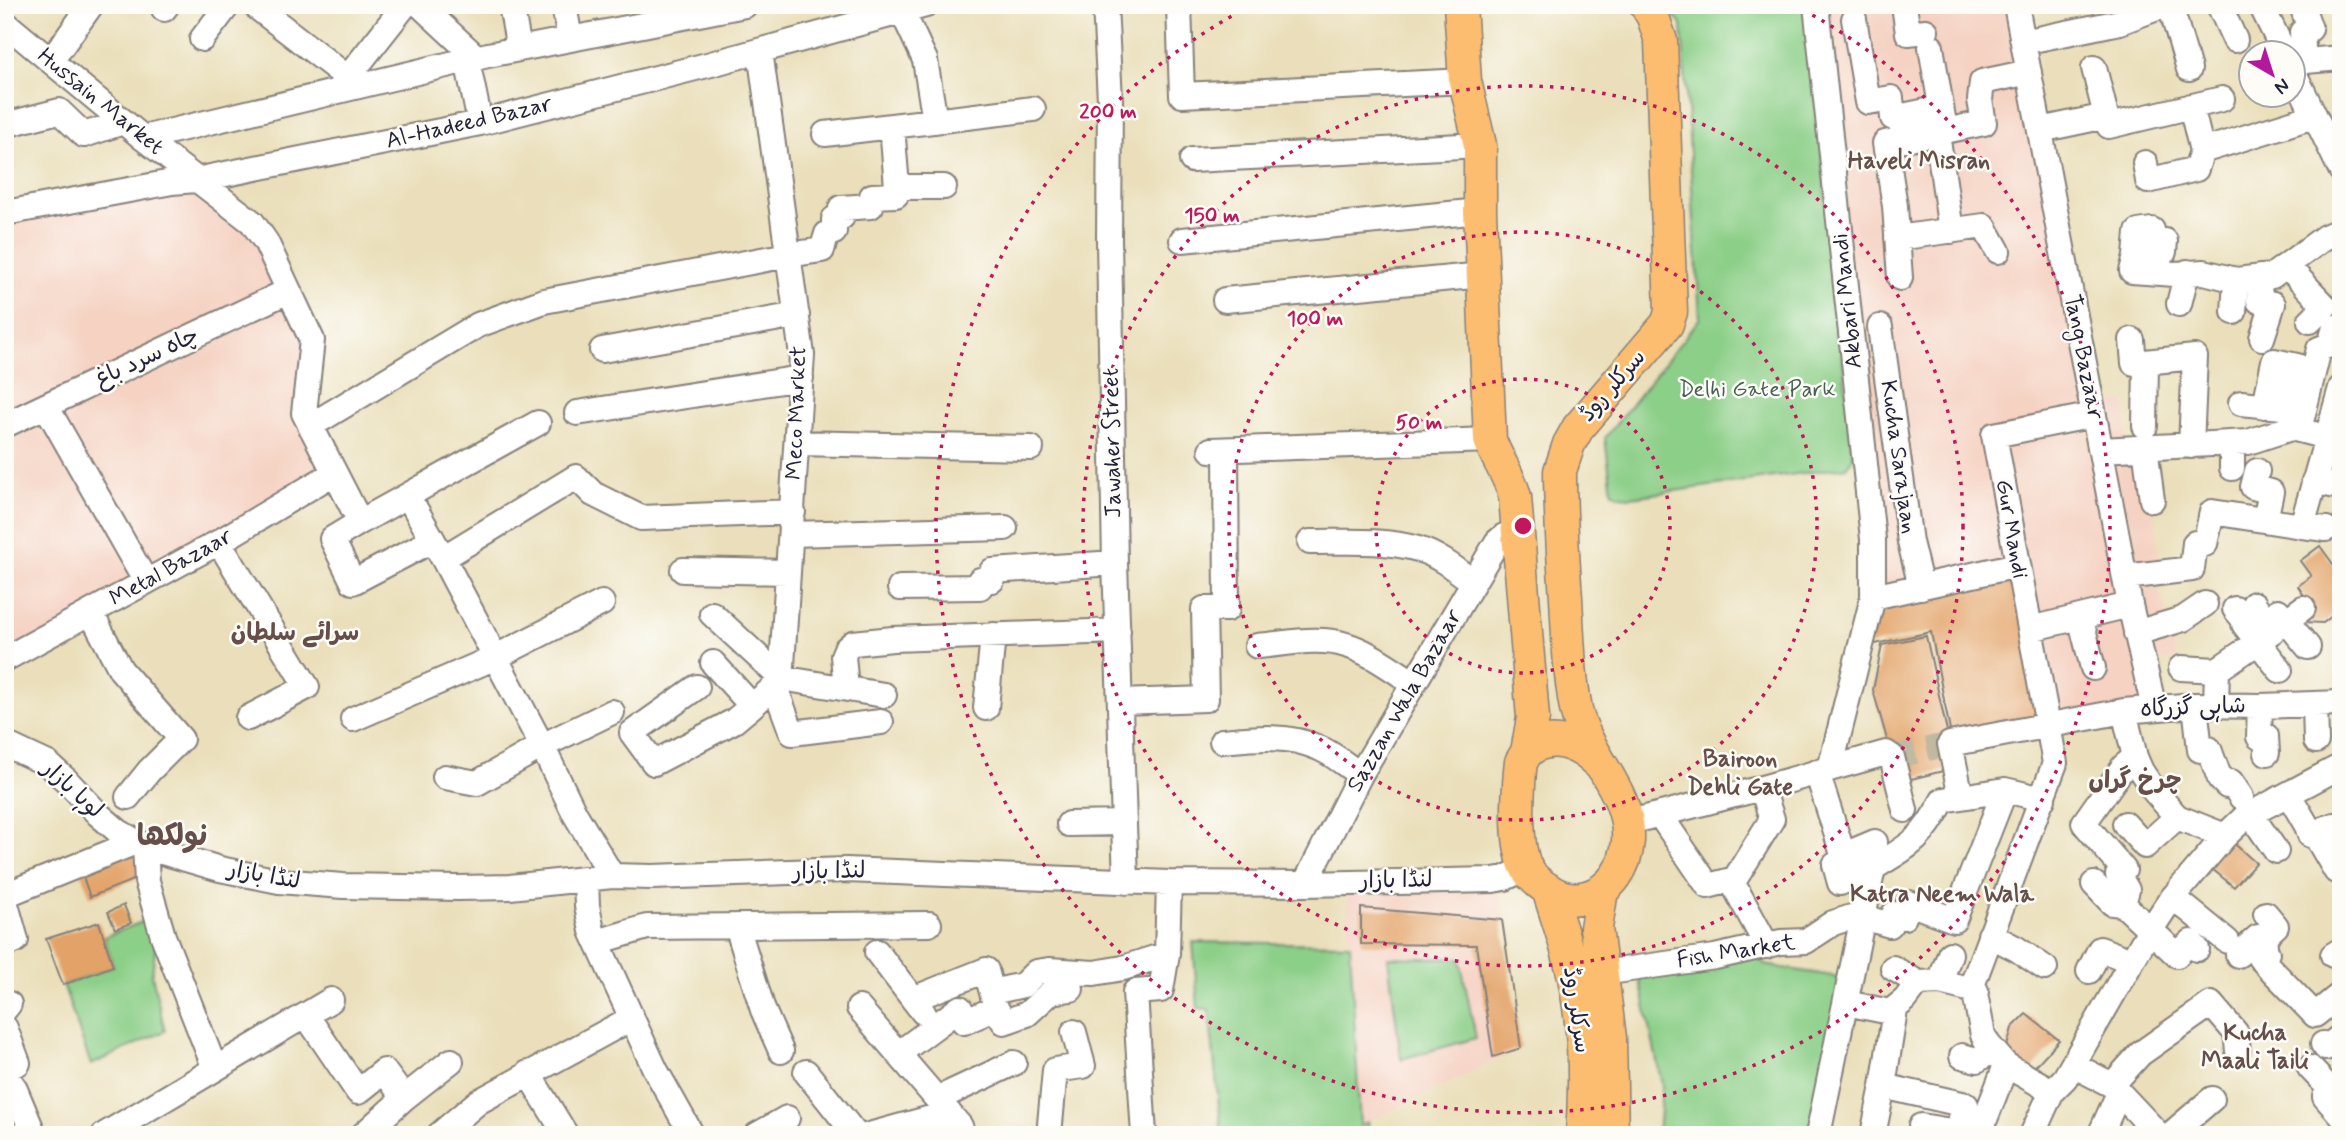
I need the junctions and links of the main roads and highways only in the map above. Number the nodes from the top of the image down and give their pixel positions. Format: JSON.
{"nodes":[{"id":1,"x":1460,"y":5,"type":"edge"},
{"id":2,"x":1646,"y":5,"type":"edge"},
{"id":3,"x":1506,"y":470,"type":"junction"},
{"id":4,"x":1560,"y":471,"type":"junction"},
{"id":5,"x":1527,"y":752,"type":"junction"},
{"id":6,"x":1603,"y":767,"type":"junction"},
{"id":7,"x":1537,"y":879,"type":"junction"},
{"id":8,"x":1602,"y":890,"type":"junction"},
{"id":9,"x":1582,"y":1135,"type":"edge"},
{"id":10,"x":1612,"y":1135,"type":"edge"}],
"edges":[{"from":1,"to":3,"type":"main road","name":"سرکلر روڈ"},
{"from":2,"to":4,"type":"main road","name":"سرکلر روڈ"},
{"from":3,"to":4,"type":"main road"},
{"from":3,"to":5,"type":"main road","name":"سرکلر روڈ"},
{"from":4,"to":6,"type":"main road","name":"سرکلر روڈ"},
{"from":5,"to":6,"type":"main road","name":"سرکلر روڈ"},
{"from":5,"to":7,"type":"main road","name":"سرکلر روڈ"},
{"from":6,"to":8,"type":"main road","name":"سرکلر روڈ"},
{"from":7,"to":8,"type":"main road"},
{"from":7,"to":9,"type":"main road","name":"سرکلر روڈ"},
{"from":8,"to":10,"type":"main road","name":"سرکلر روڈ"}]}
